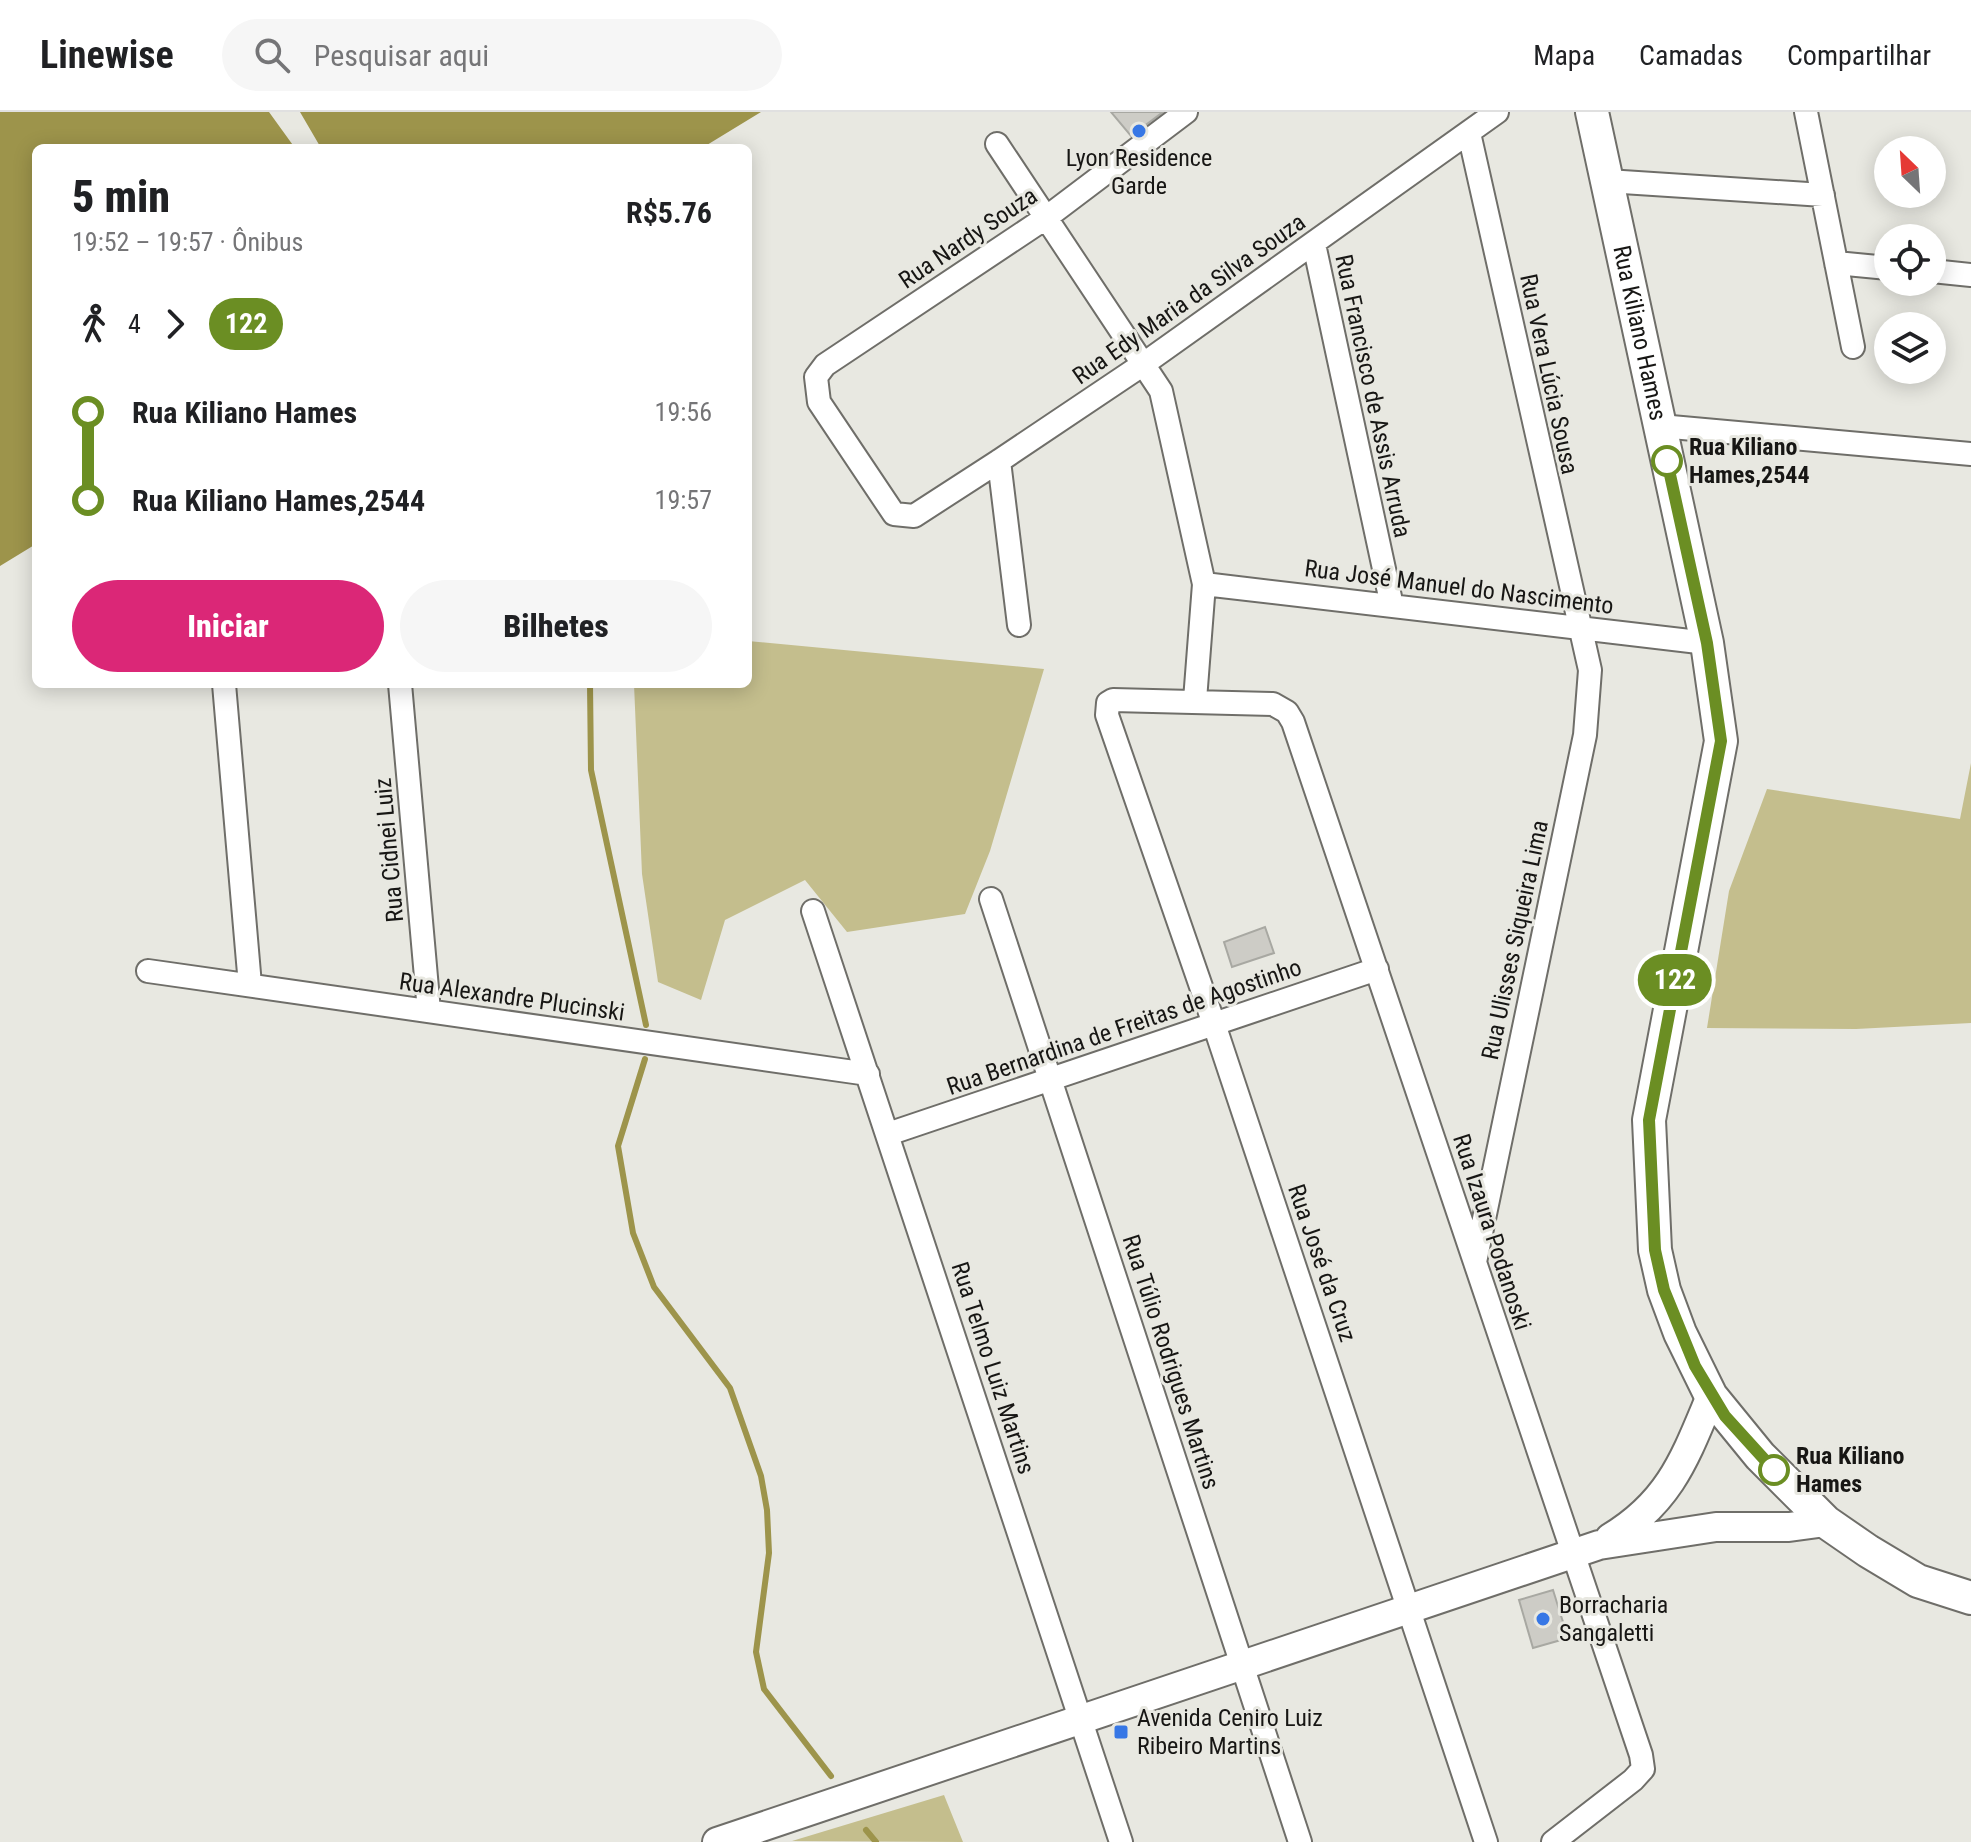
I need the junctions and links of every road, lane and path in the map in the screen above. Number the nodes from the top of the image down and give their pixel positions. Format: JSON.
{"nodes":[{"id":1,"x":1186,"y":112,"type":"edge"},
{"id":2,"x":1497,"y":112,"type":"edge"},
{"id":3,"x":1592,"y":112,"type":"edge"},
{"id":4,"x":1806,"y":112,"type":"edge"},
{"id":5,"x":1469,"y":133,"type":"junction"},
{"id":6,"x":997,"y":144,"type":"dead end"},
{"id":7,"x":1607,"y":181,"type":"junction"},
{"id":8,"x":1823,"y":195,"type":"junction"},
{"id":9,"x":1047,"y":217,"type":"junction"},
{"id":10,"x":1314,"y":244,"type":"junction"},
{"id":11,"x":1836,"y":263,"type":"junction"},
{"id":12,"x":1874,"y":267,"type":"edge"},
{"id":13,"x":1946,"y":272,"type":"edge"},
{"id":14,"x":1971,"y":275,"type":"edge"},
{"id":15,"x":1853,"y":347,"type":"dead end"},
{"id":16,"x":1145,"y":363,"type":"junction"},
{"id":17,"x":1660,"y":426,"type":"junction"},
{"id":18,"x":1971,"y":454,"type":"edge"},
{"id":19,"x":999,"y":461,"type":"junction"},
{"id":20,"x":904,"y":517,"type":"joint"},
{"id":21,"x":1204,"y":584,"type":"junction"},
{"id":22,"x":1392,"y":606,"type":"junction"},
{"id":23,"x":1019,"y":625,"type":"dead end"},
{"id":24,"x":1578,"y":628,"type":"junction"},
{"id":25,"x":1707,"y":643,"type":"junction"},
{"id":26,"x":224,"y":688,"type":"edge"},
{"id":27,"x":400,"y":688,"type":"edge"},
{"id":28,"x":1195,"y":700,"type":"junction"},
{"id":29,"x":991,"y":899,"type":"dead end"},
{"id":30,"x":813,"y":911,"type":"dead end"},
{"id":31,"x":1377,"y":969,"type":"junction"},
{"id":32,"x":148,"y":971,"type":"dead end"},
{"id":33,"x":250,"y":985,"type":"junction"},
{"id":34,"x":429,"y":1011,"type":"junction"},
{"id":35,"x":1214,"y":1024,"type":"junction"},
{"id":36,"x":868,"y":1074,"type":"junction"},
{"id":37,"x":1050,"y":1079,"type":"junction"},
{"id":38,"x":888,"y":1134,"type":"junction"},
{"id":39,"x":1475,"y":1263,"type":"junction"},
{"id":40,"x":1711,"y":1396,"type":"junction"},
{"id":41,"x":1826,"y":1522,"type":"junction"},
{"id":42,"x":1599,"y":1545,"type":"junction"},
{"id":43,"x":1571,"y":1554,"type":"junction"},
{"id":44,"x":1971,"y":1598,"type":"edge"},
{"id":45,"x":1410,"y":1609,"type":"junction"},
{"id":46,"x":1243,"y":1665,"type":"junction"},
{"id":47,"x":1082,"y":1719,"type":"junction"},
{"id":48,"x":717,"y":1842,"type":"edge"},
{"id":49,"x":1121,"y":1842,"type":"edge"},
{"id":50,"x":1300,"y":1842,"type":"edge"},
{"id":51,"x":1486,"y":1842,"type":"edge"},
{"id":52,"x":1553,"y":1842,"type":"edge"}],
"edges":[{"from":1,"to":9,"type":"street","name":"Rua Nardy Souza"},
{"from":2,"to":5,"type":"street","name":"Rua Edy Maria da Silva Souza"},
{"from":3,"to":7,"type":"main road","name":"Rua Kiliano Hames"},
{"from":4,"to":8,"type":"street"},
{"from":5,"to":10,"type":"street","name":"Rua Edy Maria da Silva Souza"},
{"from":5,"to":24,"type":"street","name":"Rua Vera Lúcia Sousa"},
{"from":6,"to":9,"type":"street"},
{"from":7,"to":8,"type":"street"},
{"from":7,"to":17,"type":"main road","name":"Rua Kiliano Hames"},
{"from":8,"to":11,"type":"street"},
{"from":9,"to":16,"type":"street"},
{"from":9,"to":20,"type":"street","name":"Rua Nardy Souza"},
{"from":10,"to":16,"type":"street","name":"Rua Edy Maria da Silva Souza"},
{"from":10,"to":22,"type":"street","name":"Rua Francisco de Assis Arruda"},
{"from":11,"to":12,"type":"street"},
{"from":11,"to":15,"type":"street"},
{"from":13,"to":14,"type":"street"},
{"from":16,"to":19,"type":"street","name":"Rua Edy Maria da Silva Souza"},
{"from":16,"to":21,"type":"street"},
{"from":17,"to":18,"type":"street"},
{"from":17,"to":25,"type":"main road","name":"Rua Kiliano Hames"},
{"from":19,"to":20,"type":"street","name":"Rua Edy Maria da Silva Souza"},
{"from":19,"to":23,"type":"street"},
{"from":21,"to":22,"type":"street","name":"Rua José Manuel do Nascimento"},
{"from":21,"to":28,"type":"street"},
{"from":22,"to":24,"type":"street","name":"Rua José Manuel do Nascimento"},
{"from":24,"to":25,"type":"street","name":"Rua José Manuel do Nascimento"},
{"from":24,"to":39,"type":"street","name":"Rua Ulisses Siqueira Lima"},
{"from":25,"to":40,"type":"main road","name":"Rua Kiliano Hames"},
{"from":26,"to":33,"type":"street"},
{"from":27,"to":34,"type":"street","name":"Rua Cidnei Luiz"},
{"from":28,"to":31,"type":"street","name":"Rua Izaura Podanoski"},
{"from":28,"to":35,"type":"street","name":"Rua José da Cruz"},
{"from":29,"to":37,"type":"street","name":"Rua Túlio Rodrigues Martins"},
{"from":30,"to":36,"type":"street","name":"Rua Telmo Luiz Martins"},
{"from":31,"to":35,"type":"street","name":"Rua Bernardina de Freitas de Agostinho"},
{"from":31,"to":39,"type":"street","name":"Rua Izaura Podanoski"},
{"from":32,"to":33,"type":"street","name":"Rua Alexandre Plucinski"},
{"from":33,"to":34,"type":"street","name":"Rua Alexandre Plucinski"},
{"from":34,"to":36,"type":"street","name":"Rua Alexandre Plucinski"},
{"from":35,"to":37,"type":"street","name":"Rua Bernardina de Freitas de Agostinho"},
{"from":35,"to":45,"type":"street","name":"Rua José da Cruz"},
{"from":36,"to":38,"type":"street","name":"Rua Telmo Luiz Martins"},
{"from":37,"to":38,"type":"street","name":"Rua Bernardina de Freitas de Agostinho"},
{"from":37,"to":46,"type":"street","name":"Rua Túlio Rodrigues Martins"},
{"from":38,"to":47,"type":"street","name":"Rua Telmo Luiz Martins"},
{"from":39,"to":43,"type":"street","name":"Rua Izaura Podanoski"},
{"from":40,"to":41,"type":"main road","name":"Rua Kiliano Hames"},
{"from":40,"to":42,"type":"street"},
{"from":41,"to":42,"type":"street"},
{"from":41,"to":44,"type":"main road","name":"Rua Kiliano Hames"},
{"from":42,"to":43,"type":"street"},
{"from":43,"to":45,"type":"street"},
{"from":43,"to":52,"type":"street","name":"Rua Izaura Podanoski"},
{"from":45,"to":46,"type":"street"},
{"from":45,"to":51,"type":"street","name":"Rua José da Cruz"},
{"from":46,"to":47,"type":"street"},
{"from":46,"to":50,"type":"street","name":"Rua Túlio Rodrigues Martins"},
{"from":47,"to":48,"type":"street"},
{"from":47,"to":49,"type":"street","name":"Rua Telmo Luiz Martins"}]}
